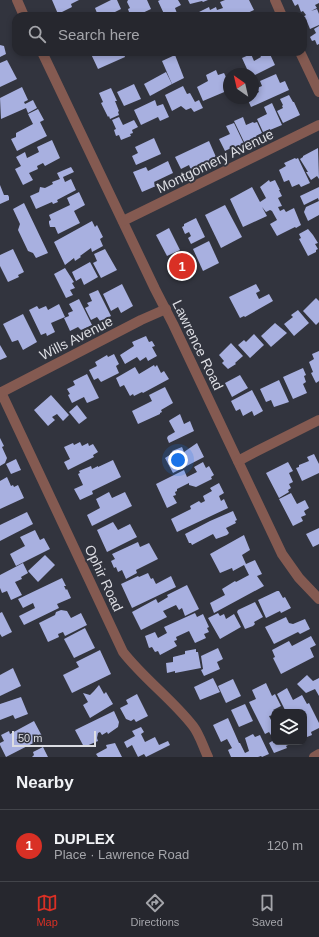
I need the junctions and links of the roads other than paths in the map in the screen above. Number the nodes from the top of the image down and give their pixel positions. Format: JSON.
{"nodes":[{"id":1,"x":17,"y":0,"type":"edge"},
{"id":2,"x":275,"y":0,"type":"edge"},
{"id":3,"x":22,"y":12,"type":"edge"},
{"id":4,"x":280,"y":12,"type":"edge"},
{"id":5,"x":44,"y":56,"type":"edge"},
{"id":6,"x":302,"y":56,"type":"edge"},
{"id":7,"x":319,"y":92,"type":"edge"},
{"id":8,"x":319,"y":125,"type":"edge"},
{"id":9,"x":123,"y":221,"type":"junction"},
{"id":10,"x":166,"y":309,"type":"junction"},
{"id":11,"x":0,"y":392,"type":"edge"},
{"id":12,"x":319,"y":420,"type":"edge"},
{"id":13,"x":238,"y":461,"type":"junction"},
{"id":14,"x":319,"y":599,"type":"edge"},
{"id":15,"x":319,"y":754,"type":"edge"},
{"id":16,"x":208,"y":757,"type":"edge"},
{"id":17,"x":314,"y":757,"type":"edge"}],
"edges":[{"from":1,"to":3,"type":"street"},
{"from":2,"to":4,"type":"street"},
{"from":5,"to":9,"type":"street","name":"Lawrence Road"},
{"from":6,"to":7,"type":"street"},
{"from":8,"to":9,"type":"street","name":"Montgomery Avenue"},
{"from":9,"to":10,"type":"street","name":"Lawrence Road"},
{"from":10,"to":11,"type":"street","name":"Wills Avenue"},
{"from":10,"to":13,"type":"street","name":"Lawrence Road"},
{"from":11,"to":16,"type":"street","name":"Ophir Road"},
{"from":12,"to":13,"type":"street"},
{"from":13,"to":14,"type":"street","name":"Lawrence Road"},
{"from":15,"to":17,"type":"street"}]}
